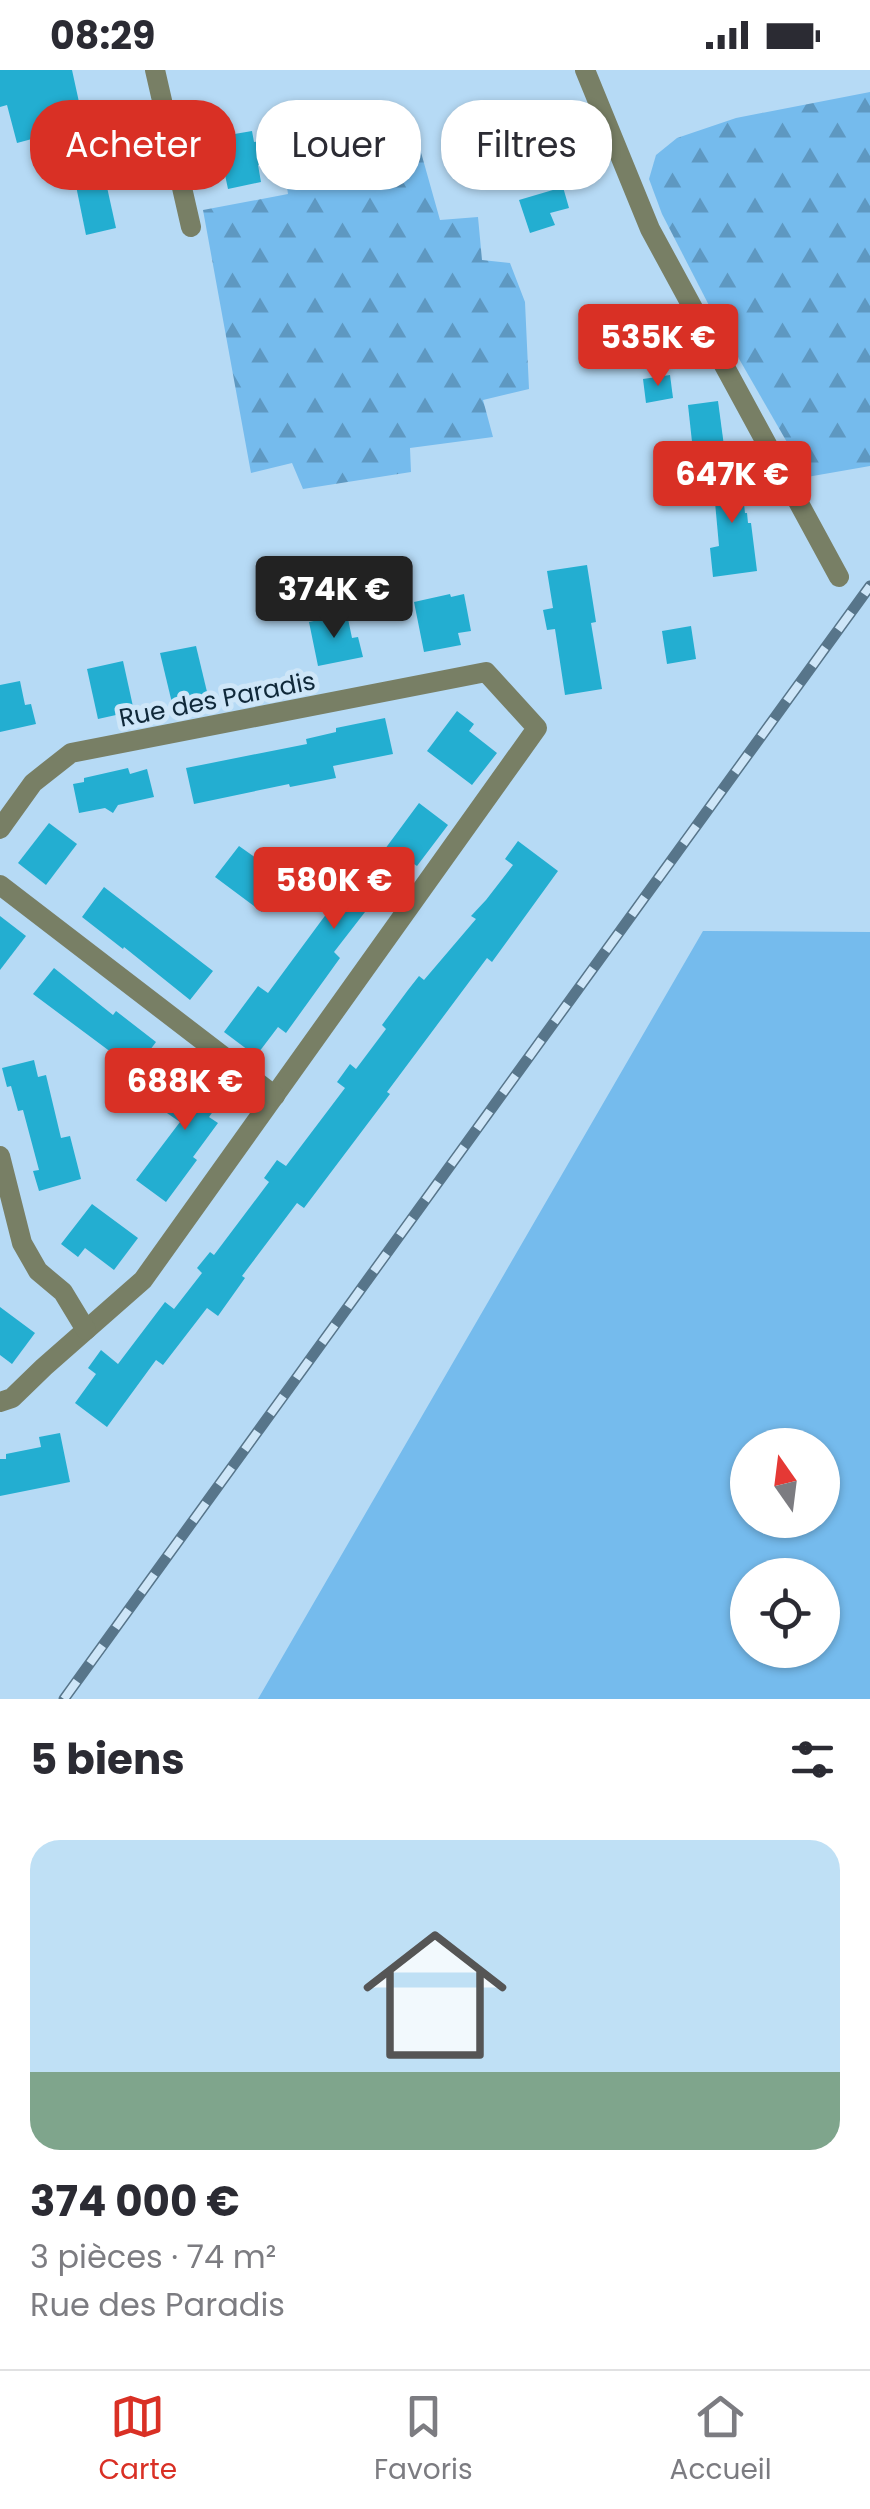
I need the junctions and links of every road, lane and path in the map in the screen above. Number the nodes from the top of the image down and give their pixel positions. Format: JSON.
{"nodes":[{"id":1,"x":155,"y":70,"type":"edge"},
{"id":2,"x":585,"y":70,"type":"edge"},
{"id":3,"x":190,"y":227,"type":"dead end"},
{"id":4,"x":838,"y":577,"type":"dead end"},
{"id":5,"x":0,"y":829,"type":"edge"},
{"id":6,"x":0,"y":885,"type":"edge"},
{"id":7,"x":275,"y":1096,"type":"junction"},
{"id":8,"x":0,"y":1156,"type":"edge"},
{"id":9,"x":86,"y":1330,"type":"junction"},
{"id":10,"x":0,"y":1402,"type":"edge"}],
"edges":[{"from":1,"to":3,"type":"street"},
{"from":2,"to":4,"type":"street"},
{"from":5,"to":7,"type":"street","name":"Rue des Paradis"},
{"from":6,"to":7,"type":"street"},
{"from":7,"to":9,"type":"street","name":"Rue des Paradis"},
{"from":8,"to":9,"type":"street"},
{"from":9,"to":10,"type":"street","name":"Rue des Paradis"}]}
